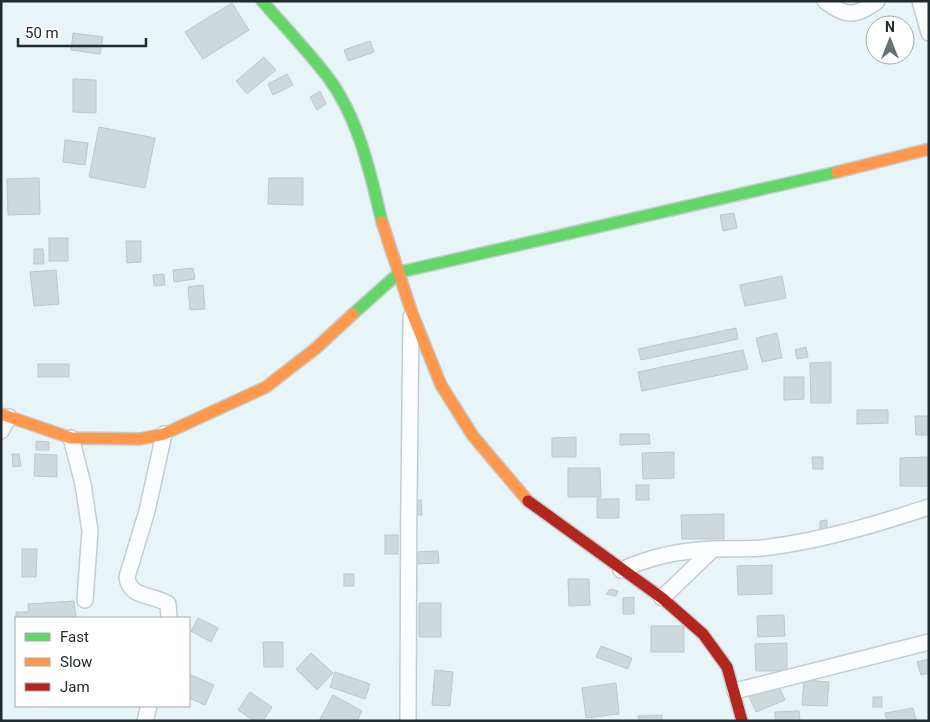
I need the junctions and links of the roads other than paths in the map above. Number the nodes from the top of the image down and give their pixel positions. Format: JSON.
{"nodes":[{"id":1,"x":262,"y":1,"type":"edge"},
{"id":2,"x":825,"y":1,"type":"edge"},
{"id":3,"x":877,"y":1,"type":"edge"},
{"id":4,"x":920,"y":1,"type":"edge"},
{"id":5,"x":929,"y":33,"type":"edge"},
{"id":6,"x":929,"y":149,"type":"edge"},
{"id":7,"x":400,"y":272,"type":"junction"},
{"id":8,"x":412,"y":313,"type":"junction"},
{"id":9,"x":5,"y":416,"type":"edge"},
{"id":10,"x":1,"y":431,"type":"edge"},
{"id":11,"x":164,"y":434,"type":"junction"},
{"id":12,"x":71,"y":438,"type":"junction"},
{"id":13,"x":929,"y":507,"type":"edge"},
{"id":14,"x":713,"y":549,"type":"junction"},
{"id":15,"x":621,"y":570,"type":"junction"},
{"id":16,"x":662,"y":598,"type":"junction"},
{"id":17,"x":85,"y":600,"type":"dead end"},
{"id":18,"x":169,"y":617,"type":"edge"},
{"id":19,"x":929,"y":642,"type":"edge"},
{"id":20,"x":735,"y":691,"type":"junction"},
{"id":21,"x":149,"y":707,"type":"edge"},
{"id":22,"x":145,"y":721,"type":"edge"},
{"id":23,"x":408,"y":721,"type":"edge"},
{"id":24,"x":742,"y":721,"type":"edge"}],
"edges":[{"from":1,"to":7,"type":"street"},
{"from":2,"to":3,"type":"street"},
{"from":4,"to":5,"type":"street"},
{"from":6,"to":7,"type":"street"},
{"from":7,"to":8,"type":"street"},
{"from":7,"to":11,"type":"street"},
{"from":8,"to":15,"type":"street"},
{"from":8,"to":23,"type":"street"},
{"from":9,"to":10,"type":"street"},
{"from":9,"to":12,"type":"street"},
{"from":11,"to":12,"type":"street"},
{"from":11,"to":18,"type":"street"},
{"from":12,"to":17,"type":"street"},
{"from":13,"to":14,"type":"street"},
{"from":14,"to":15,"type":"street"},
{"from":14,"to":16,"type":"street"},
{"from":15,"to":16,"type":"street"},
{"from":16,"to":20,"type":"street"},
{"from":19,"to":20,"type":"street"},
{"from":20,"to":24,"type":"street"},
{"from":21,"to":22,"type":"street"}]}
